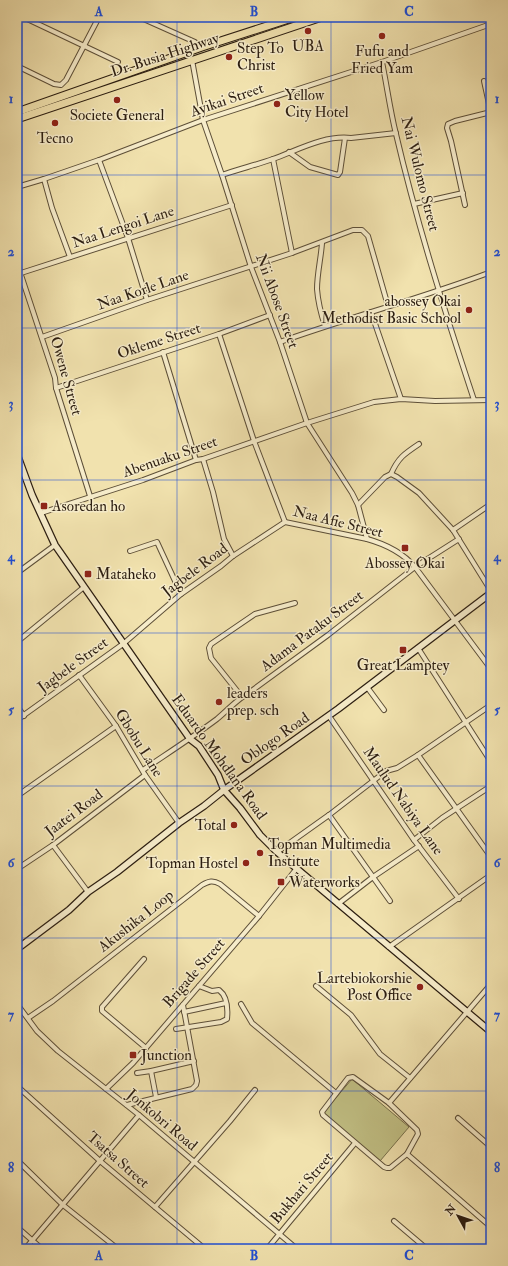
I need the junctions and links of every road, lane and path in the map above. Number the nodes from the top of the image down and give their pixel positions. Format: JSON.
{"nodes":[{"id":1,"x":24,"y":17,"type":"edge"},
{"id":2,"x":99,"y":17,"type":"edge"},
{"id":3,"x":139,"y":17,"type":"edge"},
{"id":4,"x":295,"y":17,"type":"edge"},
{"id":5,"x":322,"y":17,"type":"edge"},
{"id":6,"x":281,"y":19,"type":"edge"},
{"id":7,"x":491,"y":24,"type":"edge"},
{"id":8,"x":195,"y":42,"type":"dead end"},
{"id":9,"x":84,"y":45,"type":"junction"},
{"id":10,"x":192,"y":60,"type":"junction"},
{"id":11,"x":118,"y":62,"type":"dead end"},
{"id":12,"x":382,"y":62,"type":"junction"},
{"id":13,"x":17,"y":66,"type":"edge"},
{"id":14,"x":484,"y":81,"type":"dead end"},
{"id":15,"x":17,"y":112,"type":"edge"},
{"id":16,"x":491,"y":112,"type":"edge"},
{"id":17,"x":17,"y":119,"type":"edge"},
{"id":18,"x":203,"y":120,"type":"junction"},
{"id":19,"x":396,"y":133,"type":"junction"},
{"id":20,"x":345,"y":138,"type":"junction"},
{"id":21,"x":289,"y":152,"type":"junction"},
{"id":22,"x":273,"y":159,"type":"junction"},
{"id":23,"x":99,"y":160,"type":"junction"},
{"id":24,"x":222,"y":175,"type":"junction"},
{"id":25,"x":44,"y":179,"type":"junction"},
{"id":26,"x":17,"y":187,"type":"edge"},
{"id":27,"x":463,"y":193,"type":"junction"},
{"id":28,"x":414,"y":204,"type":"junction"},
{"id":29,"x":232,"y":205,"type":"junction"},
{"id":30,"x":465,"y":205,"type":"dead end"},
{"id":31,"x":128,"y":238,"type":"junction"},
{"id":32,"x":322,"y":242,"type":"junction"},
{"id":33,"x":292,"y":253,"type":"junction"},
{"id":34,"x":70,"y":257,"type":"junction"},
{"id":35,"x":17,"y":263,"type":"edge"},
{"id":36,"x":251,"y":267,"type":"junction"},
{"id":37,"x":21,"y":273,"type":"junction"},
{"id":38,"x":491,"y":273,"type":"edge"},
{"id":39,"x":438,"y":290,"type":"junction"},
{"id":40,"x":147,"y":300,"type":"junction"},
{"id":41,"x":388,"y":306,"type":"junction"},
{"id":42,"x":371,"y":312,"type":"junction"},
{"id":43,"x":270,"y":315,"type":"junction"},
{"id":44,"x":325,"y":326,"type":"junction"},
{"id":45,"x":219,"y":334,"type":"junction"},
{"id":46,"x":42,"y":337,"type":"junction"},
{"id":47,"x":280,"y":342,"type":"junction"},
{"id":48,"x":163,"y":352,"type":"junction"},
{"id":49,"x":56,"y":388,"type":"junction"},
{"id":50,"x":401,"y":399,"type":"junction"},
{"id":51,"x":474,"y":400,"type":"junction"},
{"id":52,"x":491,"y":400,"type":"edge"},
{"id":53,"x":307,"y":423,"type":"junction"},
{"id":54,"x":254,"y":441,"type":"junction"},
{"id":55,"x":419,"y":444,"type":"dead end"},
{"id":56,"x":17,"y":454,"type":"edge"},
{"id":57,"x":203,"y":459,"type":"junction"},
{"id":58,"x":196,"y":460,"type":"junction"},
{"id":59,"x":18,"y":463,"type":"edge"},
{"id":60,"x":391,"y":474,"type":"junction"},
{"id":61,"x":90,"y":496,"type":"junction"},
{"id":62,"x":491,"y":504,"type":"edge"},
{"id":63,"x":358,"y":505,"type":"junction"},
{"id":64,"x":41,"y":513,"type":"junction"},
{"id":65,"x":285,"y":522,"type":"junction"},
{"id":66,"x":453,"y":530,"type":"junction"},
{"id":67,"x":367,"y":539,"type":"junction"},
{"id":68,"x":459,"y":540,"type":"junction"},
{"id":69,"x":55,"y":545,"type":"junction"},
{"id":70,"x":130,"y":551,"type":"dead end"},
{"id":71,"x":233,"y":556,"type":"junction"},
{"id":72,"x":414,"y":567,"type":"junction"},
{"id":73,"x":17,"y":574,"type":"edge"},
{"id":74,"x":84,"y":587,"type":"junction"},
{"id":75,"x":491,"y":592,"type":"edge"},
{"id":76,"x":181,"y":594,"type":"junction"},
{"id":77,"x":295,"y":603,"type":"dead end"},
{"id":78,"x":455,"y":620,"type":"junction"},
{"id":79,"x":17,"y":642,"type":"edge"},
{"id":80,"x":123,"y":644,"type":"junction"},
{"id":81,"x":418,"y":648,"type":"junction"},
{"id":82,"x":491,"y":669,"type":"edge"},
{"id":83,"x":79,"y":675,"type":"junction"},
{"id":84,"x":367,"y":687,"type":"junction"},
{"id":85,"x":242,"y":697,"type":"junction"},
{"id":86,"x":491,"y":705,"type":"edge"},
{"id":87,"x":17,"y":706,"type":"edge"},
{"id":88,"x":384,"y":710,"type":"dead end"},
{"id":89,"x":24,"y":716,"type":"junction"},
{"id":90,"x":329,"y":716,"type":"junction"},
{"id":91,"x":17,"y":720,"type":"edge"},
{"id":92,"x":466,"y":723,"type":"junction"},
{"id":93,"x":116,"y":726,"type":"junction"},
{"id":94,"x":190,"y":739,"type":"junction"},
{"id":95,"x":418,"y":755,"type":"junction"},
{"id":96,"x":491,"y":762,"type":"edge"},
{"id":97,"x":143,"y":770,"type":"junction"},
{"id":98,"x":145,"y":776,"type":"junction"},
{"id":99,"x":374,"y":782,"type":"junction"},
{"id":100,"x":491,"y":786,"type":"edge"},
{"id":101,"x":224,"y":790,"type":"junction"},
{"id":102,"x":17,"y":796,"type":"edge"},
{"id":103,"x":456,"y":809,"type":"junction"},
{"id":104,"x":329,"y":815,"type":"junction"},
{"id":105,"x":179,"y":823,"type":"junction"},
{"id":106,"x":414,"y":840,"type":"junction"},
{"id":107,"x":53,"y":845,"type":"junction"},
{"id":108,"x":419,"y":846,"type":"junction"},
{"id":109,"x":277,"y":852,"type":"junction"},
{"id":110,"x":491,"y":857,"type":"edge"},
{"id":111,"x":297,"y":868,"type":"junction"},
{"id":112,"x":17,"y":869,"type":"edge"},
{"id":113,"x":491,"y":875,"type":"edge"},
{"id":114,"x":373,"y":877,"type":"junction"},
{"id":115,"x":88,"y":892,"type":"junction"},
{"id":116,"x":459,"y":899,"type":"junction"},
{"id":117,"x":390,"y":901,"type":"dead end"},
{"id":118,"x":338,"y":904,"type":"junction"},
{"id":119,"x":259,"y":916,"type":"junction"},
{"id":120,"x":389,"y":947,"type":"junction"},
{"id":121,"x":17,"y":948,"type":"edge"},
{"id":122,"x":144,"y":959,"type":"dead end"},
{"id":123,"x":491,"y":984,"type":"edge"},
{"id":124,"x":199,"y":986,"type":"junction"},
{"id":125,"x":316,"y":986,"type":"dead end"},
{"id":126,"x":226,"y":1003,"type":"junction"},
{"id":127,"x":17,"y":1004,"type":"edge"},
{"id":128,"x":183,"y":1004,"type":"junction"},
{"id":129,"x":242,"y":1004,"type":"dead end"},
{"id":130,"x":184,"y":1012,"type":"junction"},
{"id":131,"x":467,"y":1012,"type":"junction"},
{"id":132,"x":28,"y":1018,"type":"junction"},
{"id":133,"x":176,"y":1029,"type":"dead end"},
{"id":134,"x":187,"y":1029,"type":"junction"},
{"id":135,"x":491,"y":1032,"type":"edge"},
{"id":136,"x":146,"y":1048,"type":"junction"},
{"id":137,"x":194,"y":1060,"type":"junction"},
{"id":138,"x":151,"y":1071,"type":"junction"},
{"id":139,"x":137,"y":1073,"type":"dead end"},
{"id":140,"x":410,"y":1078,"type":"junction"},
{"id":141,"x":17,"y":1086,"type":"edge"},
{"id":142,"x":106,"y":1089,"type":"junction"},
{"id":143,"x":255,"y":1090,"type":"dead end"},
{"id":144,"x":336,"y":1093,"type":"junction"},
{"id":145,"x":156,"y":1097,"type":"junction"},
{"id":146,"x":389,"y":1104,"type":"junction"},
{"id":147,"x":127,"y":1105,"type":"junction"},
{"id":148,"x":139,"y":1115,"type":"junction"},
{"id":149,"x":458,"y":1118,"type":"dead end"},
{"id":150,"x":355,"y":1143,"type":"junction"},
{"id":151,"x":491,"y":1147,"type":"edge"},
{"id":152,"x":407,"y":1154,"type":"junction"},
{"id":153,"x":17,"y":1160,"type":"edge"},
{"id":154,"x":100,"y":1161,"type":"junction"},
{"id":155,"x":194,"y":1163,"type":"junction"},
{"id":156,"x":63,"y":1205,"type":"junction"},
{"id":157,"x":155,"y":1208,"type":"junction"},
{"id":158,"x":394,"y":1221,"type":"dead end"},
{"id":159,"x":17,"y":1227,"type":"edge"},
{"id":160,"x":491,"y":1227,"type":"edge"},
{"id":161,"x":279,"y":1234,"type":"junction"},
{"id":162,"x":33,"y":1240,"type":"junction"},
{"id":163,"x":491,"y":1242,"type":"edge"},
{"id":164,"x":25,"y":1249,"type":"edge"},
{"id":165,"x":42,"y":1249,"type":"edge"},
{"id":166,"x":118,"y":1249,"type":"edge"},
{"id":167,"x":205,"y":1249,"type":"edge"},
{"id":168,"x":267,"y":1249,"type":"edge"},
{"id":169,"x":297,"y":1249,"type":"edge"},
{"id":170,"x":427,"y":1249,"type":"edge"},
{"id":171,"x":485,"y":1249,"type":"edge"}],
"edges":[{"from":1,"to":9,"type":"street"},
{"from":2,"to":9,"type":"street"},
{"from":3,"to":8,"type":"street"},
{"from":4,"to":6,"type":"highway","name":"Dr. Busia Highway"},
{"from":5,"to":10,"type":"highway","name":"Dr. Busia Highway"},
{"from":6,"to":15,"type":"highway","name":"Dr. Busia Highway"},
{"from":7,"to":12,"type":"street","name":"Ayikai Street"},
{"from":9,"to":11,"type":"street"},
{"from":9,"to":13,"type":"street"},
{"from":10,"to":17,"type":"highway","name":"Dr. Busia Highway"},
{"from":10,"to":18,"type":"street","name":"Nii Abose Street"},
{"from":12,"to":18,"type":"street","name":"Ayikai Street"},
{"from":12,"to":19,"type":"street","name":"Nai Wulomo Street"},
{"from":14,"to":16,"type":"street"},
{"from":16,"to":27,"type":"street"},
{"from":18,"to":23,"type":"street","name":"Ayikai Street"},
{"from":18,"to":24,"type":"street","name":"Nii Abose Street"},
{"from":19,"to":20,"type":"street"},
{"from":19,"to":28,"type":"street","name":"Nai Wulomo Street"},
{"from":20,"to":21,"type":"street"},
{"from":20,"to":21,"type":"street"},
{"from":21,"to":22,"type":"street"},
{"from":22,"to":24,"type":"street"},
{"from":22,"to":33,"type":"street"},
{"from":23,"to":25,"type":"street","name":"Ayikai Street"},
{"from":23,"to":31,"type":"street"},
{"from":24,"to":29,"type":"street","name":"Nii Abose Street"},
{"from":25,"to":26,"type":"street","name":"Ayikai Street"},
{"from":25,"to":34,"type":"street"},
{"from":27,"to":28,"type":"street"},
{"from":27,"to":30,"type":"street"},
{"from":28,"to":39,"type":"street","name":"Nai Wulomo Street"},
{"from":29,"to":31,"type":"street","name":"Naa Lengoi Lane"},
{"from":29,"to":36,"type":"street","name":"Nii Abose Street"},
{"from":31,"to":34,"type":"street","name":"Naa Lengoi Lane"},
{"from":31,"to":40,"type":"street"},
{"from":32,"to":33,"type":"street","name":"Naa Korle Lane"},
{"from":32,"to":41,"type":"street","name":"Naa Korle Lane"},
{"from":32,"to":44,"type":"street"},
{"from":33,"to":36,"type":"street","name":"Naa Korle Lane"},
{"from":34,"to":37,"type":"street","name":"Naa Lengoi Lane"},
{"from":35,"to":37,"type":"street","name":"Owene Street"},
{"from":36,"to":40,"type":"street","name":"Naa Korle Lane"},
{"from":36,"to":43,"type":"street","name":"Nii Abose Street"},
{"from":37,"to":46,"type":"street","name":"Owene Street"},
{"from":38,"to":39,"type":"street"},
{"from":39,"to":41,"type":"street"},
{"from":39,"to":51,"type":"street","name":"Nai Wulomo Street"},
{"from":40,"to":46,"type":"street","name":"Naa Korle Lane"},
{"from":41,"to":42,"type":"street"},
{"from":42,"to":44,"type":"street"},
{"from":42,"to":50,"type":"street"},
{"from":43,"to":45,"type":"street","name":"Okleme Street"},
{"from":43,"to":47,"type":"street","name":"Nii Abose Street"},
{"from":44,"to":47,"type":"street"},
{"from":45,"to":48,"type":"street","name":"Okleme Street"},
{"from":45,"to":54,"type":"street","name":"Naa Afie Street"},
{"from":46,"to":49,"type":"street","name":"Owene Street"},
{"from":47,"to":53,"type":"street","name":"Nii Abose Street"},
{"from":48,"to":49,"type":"street","name":"Okleme Street"},
{"from":48,"to":58,"type":"street"},
{"from":49,"to":61,"type":"street","name":"Owene Street"},
{"from":50,"to":51,"type":"street","name":"Abenuaku Street"},
{"from":50,"to":53,"type":"street","name":"Abenuaku Street"},
{"from":51,"to":52,"type":"street","name":"Abenuaku Street"},
{"from":53,"to":54,"type":"street","name":"Abenuaku Street"},
{"from":53,"to":63,"type":"street","name":"Nii Abose Street"},
{"from":54,"to":57,"type":"street","name":"Abenuaku Street"},
{"from":54,"to":65,"type":"street","name":"Naa Afie Street"},
{"from":55,"to":60,"type":"street"},
{"from":56,"to":59,"type":"main road","name":"Eduardo Mohdlana Road"},
{"from":57,"to":58,"type":"street","name":"Abenuaku Street"},
{"from":57,"to":71,"type":"street"},
{"from":58,"to":61,"type":"street","name":"Abenuaku Street"},
{"from":59,"to":64,"type":"main road","name":"Eduardo Mohdlana Road"},
{"from":60,"to":63,"type":"street"},
{"from":60,"to":66,"type":"street"},
{"from":61,"to":64,"type":"street","name":"Abenuaku Street"},
{"from":62,"to":66,"type":"street"},
{"from":63,"to":67,"type":"street","name":"Nii Abose Street"},
{"from":64,"to":69,"type":"main road","name":"Eduardo Mohdlana Road"},
{"from":65,"to":67,"type":"street","name":"Naa Afie Street"},
{"from":65,"to":71,"type":"street","name":"Jagbele Road"},
{"from":66,"to":68,"type":"street"},
{"from":67,"to":72,"type":"street","name":"Naa Afie Street"},
{"from":68,"to":72,"type":"street","name":"Adama Pataku Street"},
{"from":68,"to":75,"type":"street"},
{"from":69,"to":73,"type":"street"},
{"from":69,"to":74,"type":"main road","name":"Eduardo Mohdlana Road"},
{"from":70,"to":76,"type":"street"},
{"from":71,"to":76,"type":"street","name":"Jagbele Road"},
{"from":72,"to":78,"type":"street","name":"Naa Afie Street"},
{"from":72,"to":85,"type":"street","name":"Adama Pataku Street"},
{"from":74,"to":79,"type":"street"},
{"from":74,"to":80,"type":"main road","name":"Eduardo Mohdlana Road"},
{"from":75,"to":78,"type":"main road","name":"Oblogo Road"},
{"from":76,"to":80,"type":"street","name":"Jagbele Road"},
{"from":77,"to":85,"type":"street"},
{"from":78,"to":81,"type":"main road","name":"Oblogo Road"},
{"from":78,"to":82,"type":"street","name":"Naa Afie Street"},
{"from":80,"to":83,"type":"street","name":"Jagbele Street"},
{"from":80,"to":94,"type":"main road","name":"Eduardo Mohdlana Road"},
{"from":81,"to":84,"type":"main road","name":"Oblogo Road"},
{"from":81,"to":92,"type":"street"},
{"from":83,"to":89,"type":"street","name":"Jagbele Street"},
{"from":83,"to":93,"type":"street","name":"Gbobu Lane"},
{"from":84,"to":88,"type":"street"},
{"from":84,"to":90,"type":"main road","name":"Oblogo Road"},
{"from":85,"to":94,"type":"street","name":"Adama Pataku Street"},
{"from":86,"to":92,"type":"street"},
{"from":87,"to":89,"type":"street"},
{"from":89,"to":91,"type":"street","name":"Jagbele Street"},
{"from":90,"to":99,"type":"street","name":"Maulud Nabiya Lane"},
{"from":90,"to":101,"type":"main road","name":"Oblogo Road"},
{"from":92,"to":95,"type":"street"},
{"from":92,"to":96,"type":"street"},
{"from":93,"to":97,"type":"street","name":"Gbobu Lane"},
{"from":93,"to":102,"type":"street"},
{"from":94,"to":97,"type":"street","name":"Adama Pataku Street"},
{"from":94,"to":101,"type":"main road","name":"Eduardo Mohdlana Road"},
{"from":95,"to":99,"type":"street"},
{"from":95,"to":103,"type":"street"},
{"from":97,"to":98,"type":"street","name":"Gbobu Lane"},
{"from":98,"to":105,"type":"street","name":"Gbobu Lane"},
{"from":98,"to":107,"type":"street","name":"Jaatei Road"},
{"from":99,"to":104,"type":"street"},
{"from":99,"to":106,"type":"street","name":"Maulud Nabiya Lane"},
{"from":100,"to":103,"type":"street"},
{"from":101,"to":105,"type":"main road","name":"Oblogo Road"},
{"from":101,"to":109,"type":"main road","name":"Eduardo Mohdlana Road"},
{"from":103,"to":106,"type":"street"},
{"from":103,"to":110,"type":"street"},
{"from":104,"to":109,"type":"street"},
{"from":104,"to":114,"type":"street"},
{"from":105,"to":115,"type":"main road","name":"Oblogo Road"},
{"from":106,"to":108,"type":"street","name":"Maulud Nabiya Lane"},
{"from":107,"to":112,"type":"street","name":"Jaatei Road"},
{"from":107,"to":115,"type":"street"},
{"from":108,"to":114,"type":"street"},
{"from":108,"to":116,"type":"street","name":"Maulud Nabiya Lane"},
{"from":109,"to":111,"type":"main road","name":"Eduardo Mohdlana Road"},
{"from":111,"to":118,"type":"main road","name":"Eduardo Mohdlana Road"},
{"from":111,"to":119,"type":"street","name":"Brigade Street"},
{"from":113,"to":116,"type":"street"},
{"from":114,"to":117,"type":"street"},
{"from":114,"to":118,"type":"street"},
{"from":115,"to":121,"type":"main road","name":"Oblogo Road"},
{"from":116,"to":120,"type":"street"},
{"from":118,"to":120,"type":"main road","name":"Eduardo Mohdlana Road"},
{"from":119,"to":124,"type":"street","name":"Brigade Street"},
{"from":119,"to":132,"type":"street","name":"Akushika Loop"},
{"from":120,"to":131,"type":"main road","name":"Eduardo Mohdlana Road"},
{"from":122,"to":136,"type":"street"},
{"from":123,"to":131,"type":"street"},
{"from":124,"to":126,"type":"street"},
{"from":124,"to":128,"type":"street","name":"Brigade Street"},
{"from":125,"to":140,"type":"street"},
{"from":126,"to":130,"type":"street"},
{"from":126,"to":134,"type":"street"},
{"from":127,"to":132,"type":"street","name":"Jonkobri Road"},
{"from":128,"to":130,"type":"street"},
{"from":128,"to":136,"type":"street","name":"Brigade Street"},
{"from":129,"to":144,"type":"street"},
{"from":130,"to":134,"type":"street"},
{"from":131,"to":135,"type":"main road","name":"Eduardo Mohdlana Road"},
{"from":131,"to":140,"type":"street"},
{"from":132,"to":142,"type":"street","name":"Jonkobri Road"},
{"from":133,"to":134,"type":"street"},
{"from":134,"to":137,"type":"street"},
{"from":136,"to":142,"type":"street","name":"Brigade Street"},
{"from":137,"to":138,"type":"street"},
{"from":137,"to":145,"type":"street"},
{"from":138,"to":139,"type":"street"},
{"from":138,"to":145,"type":"street"},
{"from":140,"to":146,"type":"street"},
{"from":141,"to":154,"type":"street","name":"Tsatsa Street"},
{"from":142,"to":147,"type":"street","name":"Jonkobri Road"},
{"from":143,"to":155,"type":"street"},
{"from":144,"to":146,"type":"street"},
{"from":144,"to":150,"type":"street"},
{"from":145,"to":147,"type":"street"},
{"from":146,"to":152,"type":"street"},
{"from":147,"to":148,"type":"street","name":"Jonkobri Road"},
{"from":148,"to":154,"type":"street"},
{"from":148,"to":155,"type":"street","name":"Jonkobri Road"},
{"from":149,"to":151,"type":"street"},
{"from":150,"to":152,"type":"street"},
{"from":150,"to":161,"type":"street","name":"Bukhari Street"},
{"from":152,"to":160,"type":"street"},
{"from":153,"to":156,"type":"street"},
{"from":154,"to":156,"type":"street"},
{"from":154,"to":157,"type":"street","name":"Tsatsa Street"},
{"from":155,"to":157,"type":"street"},
{"from":155,"to":161,"type":"street","name":"Jonkobri Road"},
{"from":156,"to":162,"type":"street"},
{"from":156,"to":166,"type":"street"},
{"from":157,"to":167,"type":"street","name":"Tsatsa Street"},
{"from":158,"to":170,"type":"street"},
{"from":159,"to":162,"type":"street"},
{"from":161,"to":168,"type":"street","name":"Bukhari Street"},
{"from":161,"to":169,"type":"street","name":"Jonkobri Road"},
{"from":162,"to":164,"type":"street"},
{"from":162,"to":165,"type":"street"},
{"from":163,"to":171,"type":"street"}]}
